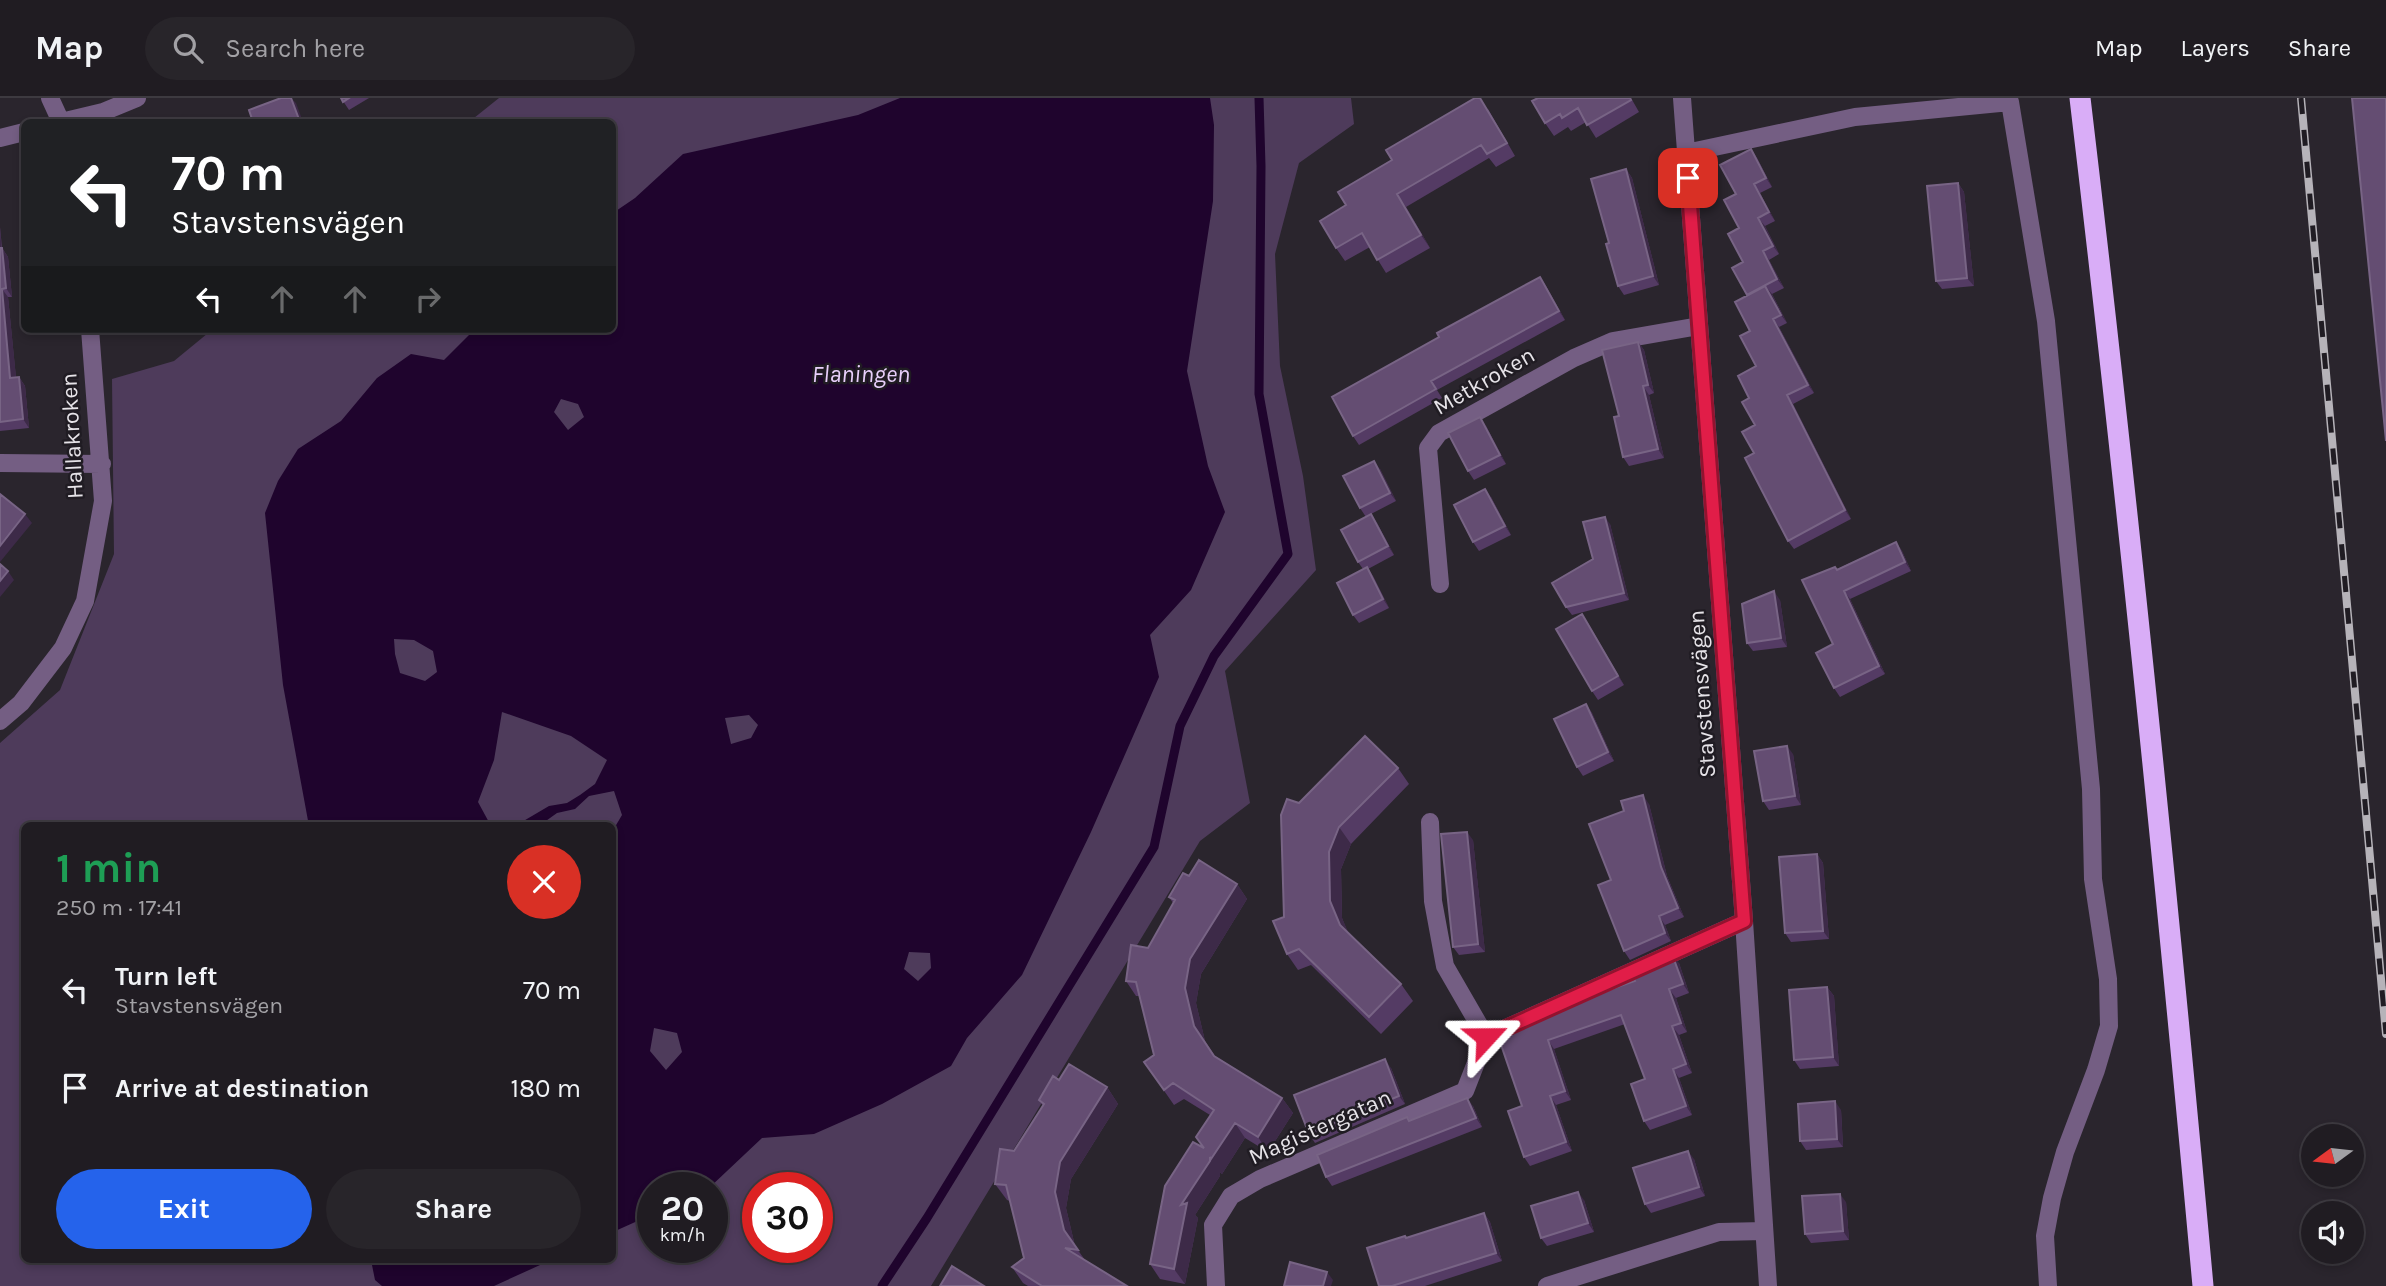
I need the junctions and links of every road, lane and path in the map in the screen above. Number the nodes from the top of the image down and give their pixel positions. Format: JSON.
{"nodes":[{"id":1,"x":50,"y":98,"type":"edge"},
{"id":2,"x":137,"y":98,"type":"edge"},
{"id":3,"x":1682,"y":98,"type":"edge"},
{"id":4,"x":2080,"y":98,"type":"edge"},
{"id":5,"x":2010,"y":100,"type":"edge"},
{"id":6,"x":60,"y":119,"type":"edge"},
{"id":7,"x":74,"y":119,"type":"edge"},
{"id":8,"x":21,"y":133,"type":"edge"},
{"id":9,"x":0,"y":138,"type":"edge"},
{"id":10,"x":1686,"y":153,"type":"junction"},
{"id":11,"x":1699,"y":326,"type":"junction"},
{"id":12,"x":90,"y":333,"type":"edge"},
{"id":13,"x":0,"y":463,"type":"edge"},
{"id":14,"x":102,"y":464,"type":"junction"},
{"id":15,"x":1440,"y":584,"type":"dead end"},
{"id":16,"x":0,"y":720,"type":"edge"},
{"id":17,"x":1430,"y":822,"type":"dead end"},
{"id":18,"x":1744,"y":921,"type":"junction"},
{"id":19,"x":1486,"y":1037,"type":"junction"},
{"id":20,"x":1765,"y":1231,"type":"junction"},
{"id":21,"x":1216,"y":1286,"type":"edge"},
{"id":22,"x":1548,"y":1286,"type":"edge"},
{"id":23,"x":1768,"y":1286,"type":"edge"},
{"id":24,"x":2048,"y":1286,"type":"edge"},
{"id":25,"x":2203,"y":1286,"type":"edge"}],
"edges":[{"from":1,"to":6,"type":"street"},
{"from":2,"to":7,"type":"street"},
{"from":3,"to":10,"type":"street","name":"Stavstensvägen"},
{"from":4,"to":25,"type":"highway"},
{"from":5,"to":10,"type":"street"},
{"from":5,"to":24,"type":"street"},
{"from":8,"to":9,"type":"street"},
{"from":10,"to":11,"type":"street","name":"Stavstensvägen"},
{"from":11,"to":15,"type":"street","name":"Metkroken"},
{"from":11,"to":18,"type":"street","name":"Stavstensvägen"},
{"from":12,"to":14,"type":"street","name":"Hallakroken"},
{"from":13,"to":14,"type":"street"},
{"from":14,"to":16,"type":"street","name":"Hallakroken"},
{"from":17,"to":19,"type":"street"},
{"from":18,"to":19,"type":"street"},
{"from":18,"to":20,"type":"street","name":"Stavstensvägen"},
{"from":19,"to":21,"type":"street","name":"Magistergatan"},
{"from":20,"to":22,"type":"street"},
{"from":20,"to":23,"type":"street","name":"Stavstensvägen"}]}
